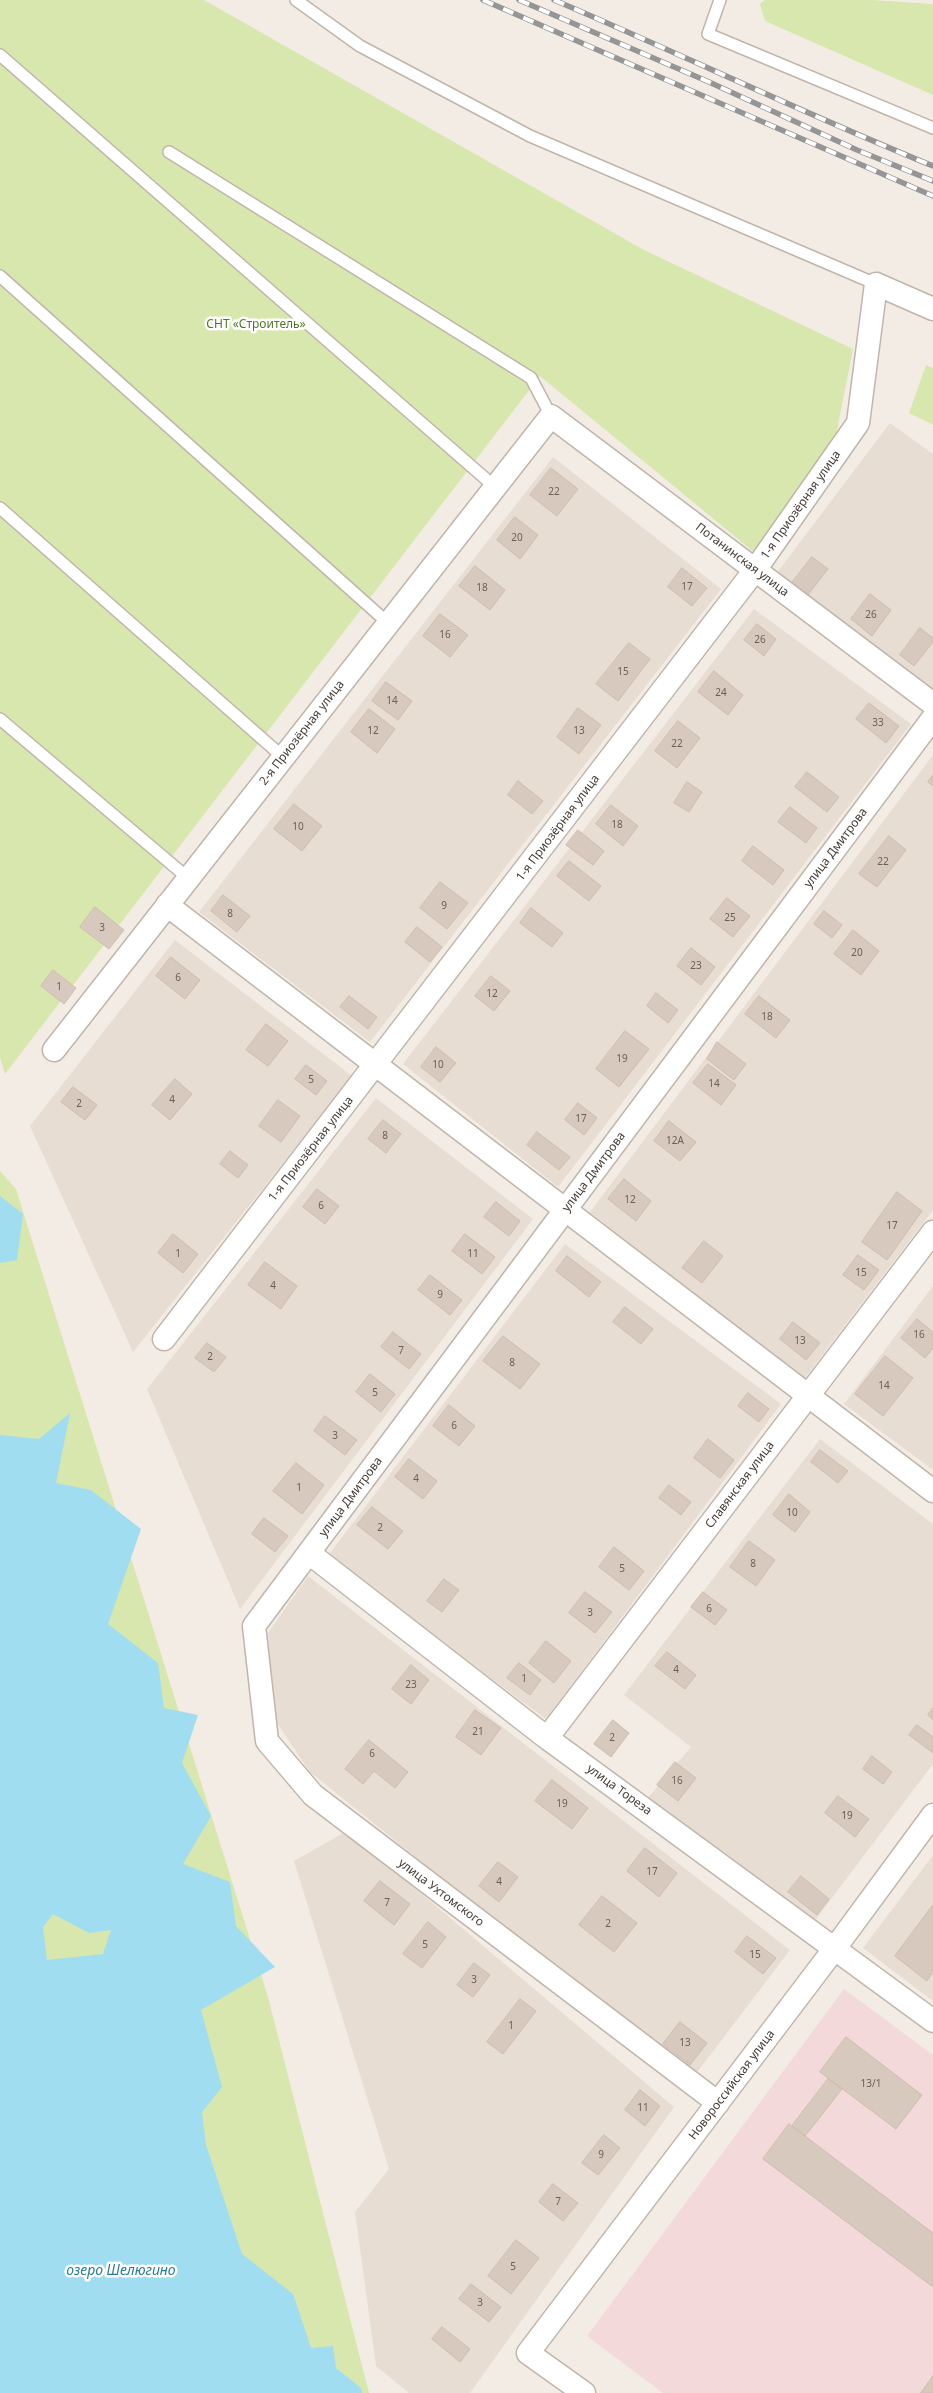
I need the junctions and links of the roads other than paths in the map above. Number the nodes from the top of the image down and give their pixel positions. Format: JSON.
{"nodes":[{"id":1,"x":296,"y":0,"type":"edge"},
{"id":2,"x":720,"y":0,"type":"edge"},
{"id":3,"x":0,"y":55,"type":"edge"},
{"id":4,"x":933,"y":128,"type":"edge"},
{"id":5,"x":169,"y":152,"type":"dead end"},
{"id":6,"x":0,"y":276,"type":"edge"},
{"id":7,"x":876,"y":284,"type":"junction"},
{"id":8,"x":933,"y":309,"type":"edge"},
{"id":9,"x":551,"y":416,"type":"junction"},
{"id":10,"x":495,"y":487,"type":"junction"},
{"id":11,"x":0,"y":508,"type":"edge"},
{"id":12,"x":755,"y":570,"type":"junction"},
{"id":13,"x":388,"y":623,"type":"junction"},
{"id":14,"x":933,"y":704,"type":"edge"},
{"id":15,"x":0,"y":718,"type":"edge"},
{"id":16,"x":933,"y":718,"type":"edge"},
{"id":17,"x":283,"y":757,"type":"junction"},
{"id":18,"x":188,"y":878,"type":"junction"},
{"id":19,"x":167,"y":905,"type":"junction"},
{"id":20,"x":54,"y":1050,"type":"dead end"},
{"id":21,"x":376,"y":1065,"type":"junction"},
{"id":22,"x":566,"y":1210,"type":"junction"},
{"id":23,"x":933,"y":1232,"type":"edge"},
{"id":24,"x":164,"y":1340,"type":"dead end"},
{"id":25,"x":808,"y":1396,"type":"junction"},
{"id":26,"x":933,"y":1491,"type":"edge"},
{"id":27,"x":309,"y":1553,"type":"junction"},
{"id":28,"x":254,"y":1626,"type":"joint"},
{"id":29,"x":548,"y":1738,"type":"junction"},
{"id":30,"x":933,"y":1815,"type":"edge"},
{"id":31,"x":836,"y":1948,"type":"junction"},
{"id":32,"x":931,"y":2015,"type":"edge"},
{"id":33,"x":718,"y":2103,"type":"junction"},
{"id":34,"x":584,"y":2393,"type":"edge"}],
"edges":[{"from":1,"to":7,"type":"lane"},
{"from":2,"to":4,"type":"lane"},
{"from":3,"to":10,"type":"lane"},
{"from":5,"to":9,"type":"lane"},
{"from":6,"to":13,"type":"lane"},
{"from":7,"to":8,"type":"street"},
{"from":7,"to":12,"type":"street","name":"1-я Приозёрная улица"},
{"from":9,"to":10,"type":"street","name":"2-я Приозёрная улица"},
{"from":9,"to":12,"type":"street","name":"Потанинская улица"},
{"from":10,"to":13,"type":"street","name":"2-я Приозёрная улица"},
{"from":11,"to":17,"type":"lane"},
{"from":12,"to":14,"type":"street","name":"Потанинская улица"},
{"from":12,"to":21,"type":"street","name":"1-я Приозёрная улица"},
{"from":13,"to":17,"type":"street","name":"2-я Приозёрная улица"},
{"from":15,"to":18,"type":"lane"},
{"from":16,"to":22,"type":"street","name":"улица Дмитрова"},
{"from":17,"to":18,"type":"street","name":"2-я Приозёрная улица"},
{"from":18,"to":19,"type":"street","name":"2-я Приозёрная улица"},
{"from":19,"to":20,"type":"street","name":"2-я Приозёрная улица"},
{"from":19,"to":21,"type":"street"},
{"from":21,"to":22,"type":"street"},
{"from":21,"to":24,"type":"street","name":"1-я Приозёрная улица"},
{"from":22,"to":25,"type":"street"},
{"from":22,"to":27,"type":"street","name":"улица Дмитрова"},
{"from":23,"to":25,"type":"street","name":"Славянская улица"},
{"from":25,"to":26,"type":"street"},
{"from":25,"to":29,"type":"street","name":"Славянская улица"},
{"from":27,"to":28,"type":"street","name":"улица Дмитрова"},
{"from":27,"to":29,"type":"street","name":"улица Тореза"},
{"from":28,"to":33,"type":"street","name":"улица Ухтомского"},
{"from":29,"to":31,"type":"street","name":"улица Тореза"},
{"from":30,"to":31,"type":"street","name":"Новороссийская улица"},
{"from":31,"to":32,"type":"street","name":"улица Тореза"},
{"from":31,"to":33,"type":"street","name":"Новороссийская улица"},
{"from":33,"to":34,"type":"street","name":"Новороссийская улица"}]}
